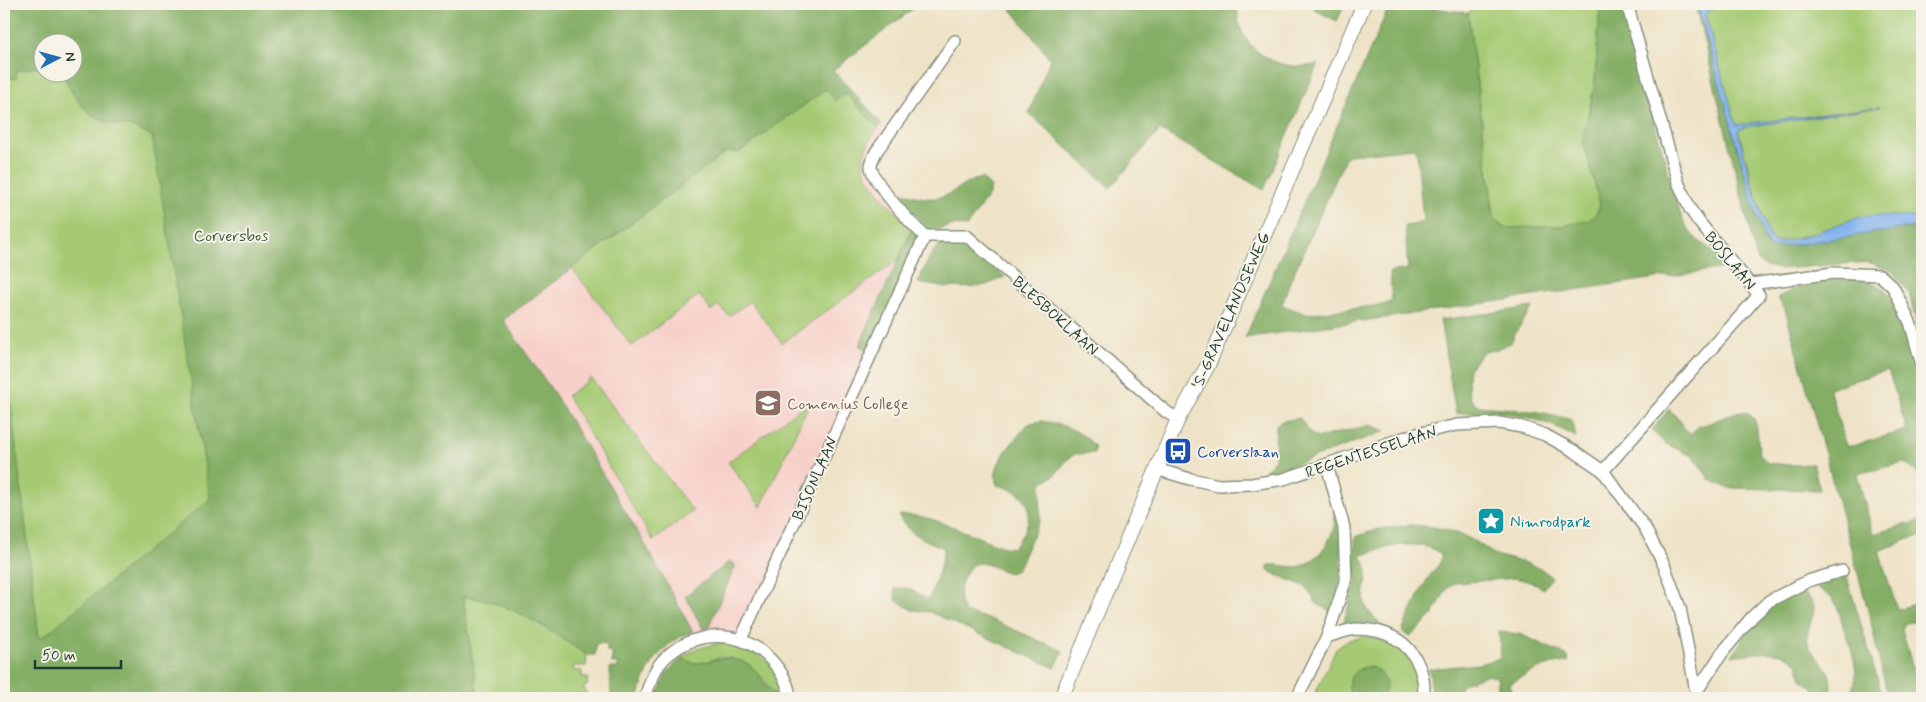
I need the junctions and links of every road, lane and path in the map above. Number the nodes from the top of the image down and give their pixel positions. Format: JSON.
{"nodes":[{"id":1,"x":1364,"y":4,"type":"edge"},
{"id":2,"x":1627,"y":4,"type":"edge"},
{"id":3,"x":955,"y":41,"type":"dead end"},
{"id":4,"x":925,"y":236,"type":"junction"},
{"id":5,"x":1752,"y":284,"type":"junction"},
{"id":6,"x":1922,"y":366,"type":"edge"},
{"id":7,"x":1178,"y":419,"type":"junction"},
{"id":8,"x":1326,"y":465,"type":"junction"},
{"id":9,"x":1156,"y":469,"type":"junction"},
{"id":10,"x":1603,"y":471,"type":"junction"},
{"id":11,"x":1842,"y":571,"type":"dead end"},
{"id":12,"x":1327,"y":637,"type":"junction"},
{"id":13,"x":741,"y":640,"type":"junction"},
{"id":14,"x":1695,"y":695,"type":"edge"},
{"id":15,"x":645,"y":698,"type":"edge"},
{"id":16,"x":790,"y":698,"type":"edge"},
{"id":17,"x":1061,"y":698,"type":"edge"},
{"id":18,"x":1297,"y":698,"type":"edge"},
{"id":19,"x":1422,"y":698,"type":"edge"}],
"edges":[{"from":1,"to":7,"type":"street","name":"'S-GRAVELANDSEWEG"},
{"from":2,"to":5,"type":"street","name":"BOSLAAN"},
{"from":3,"to":4,"type":"street"},
{"from":4,"to":7,"type":"street","name":"BLESBOKLAAN"},
{"from":4,"to":13,"type":"street","name":"BISONLAAN"},
{"from":5,"to":6,"type":"street"},
{"from":5,"to":10,"type":"street","name":"BOSLAAN"},
{"from":7,"to":9,"type":"street","name":"'S-GRAVELANDSEWEG"},
{"from":8,"to":9,"type":"street","name":"REGENTESSELAAN"},
{"from":8,"to":10,"type":"street","name":"REGENTESSELAAN"},
{"from":8,"to":12,"type":"street"},
{"from":9,"to":17,"type":"street","name":"'S-GRAVELANDSEWEG"},
{"from":10,"to":14,"type":"street","name":"REGENTESSELAAN"},
{"from":11,"to":14,"type":"street"},
{"from":12,"to":18,"type":"street"},
{"from":12,"to":19,"type":"street"},
{"from":13,"to":15,"type":"street"},
{"from":13,"to":16,"type":"street"}]}
